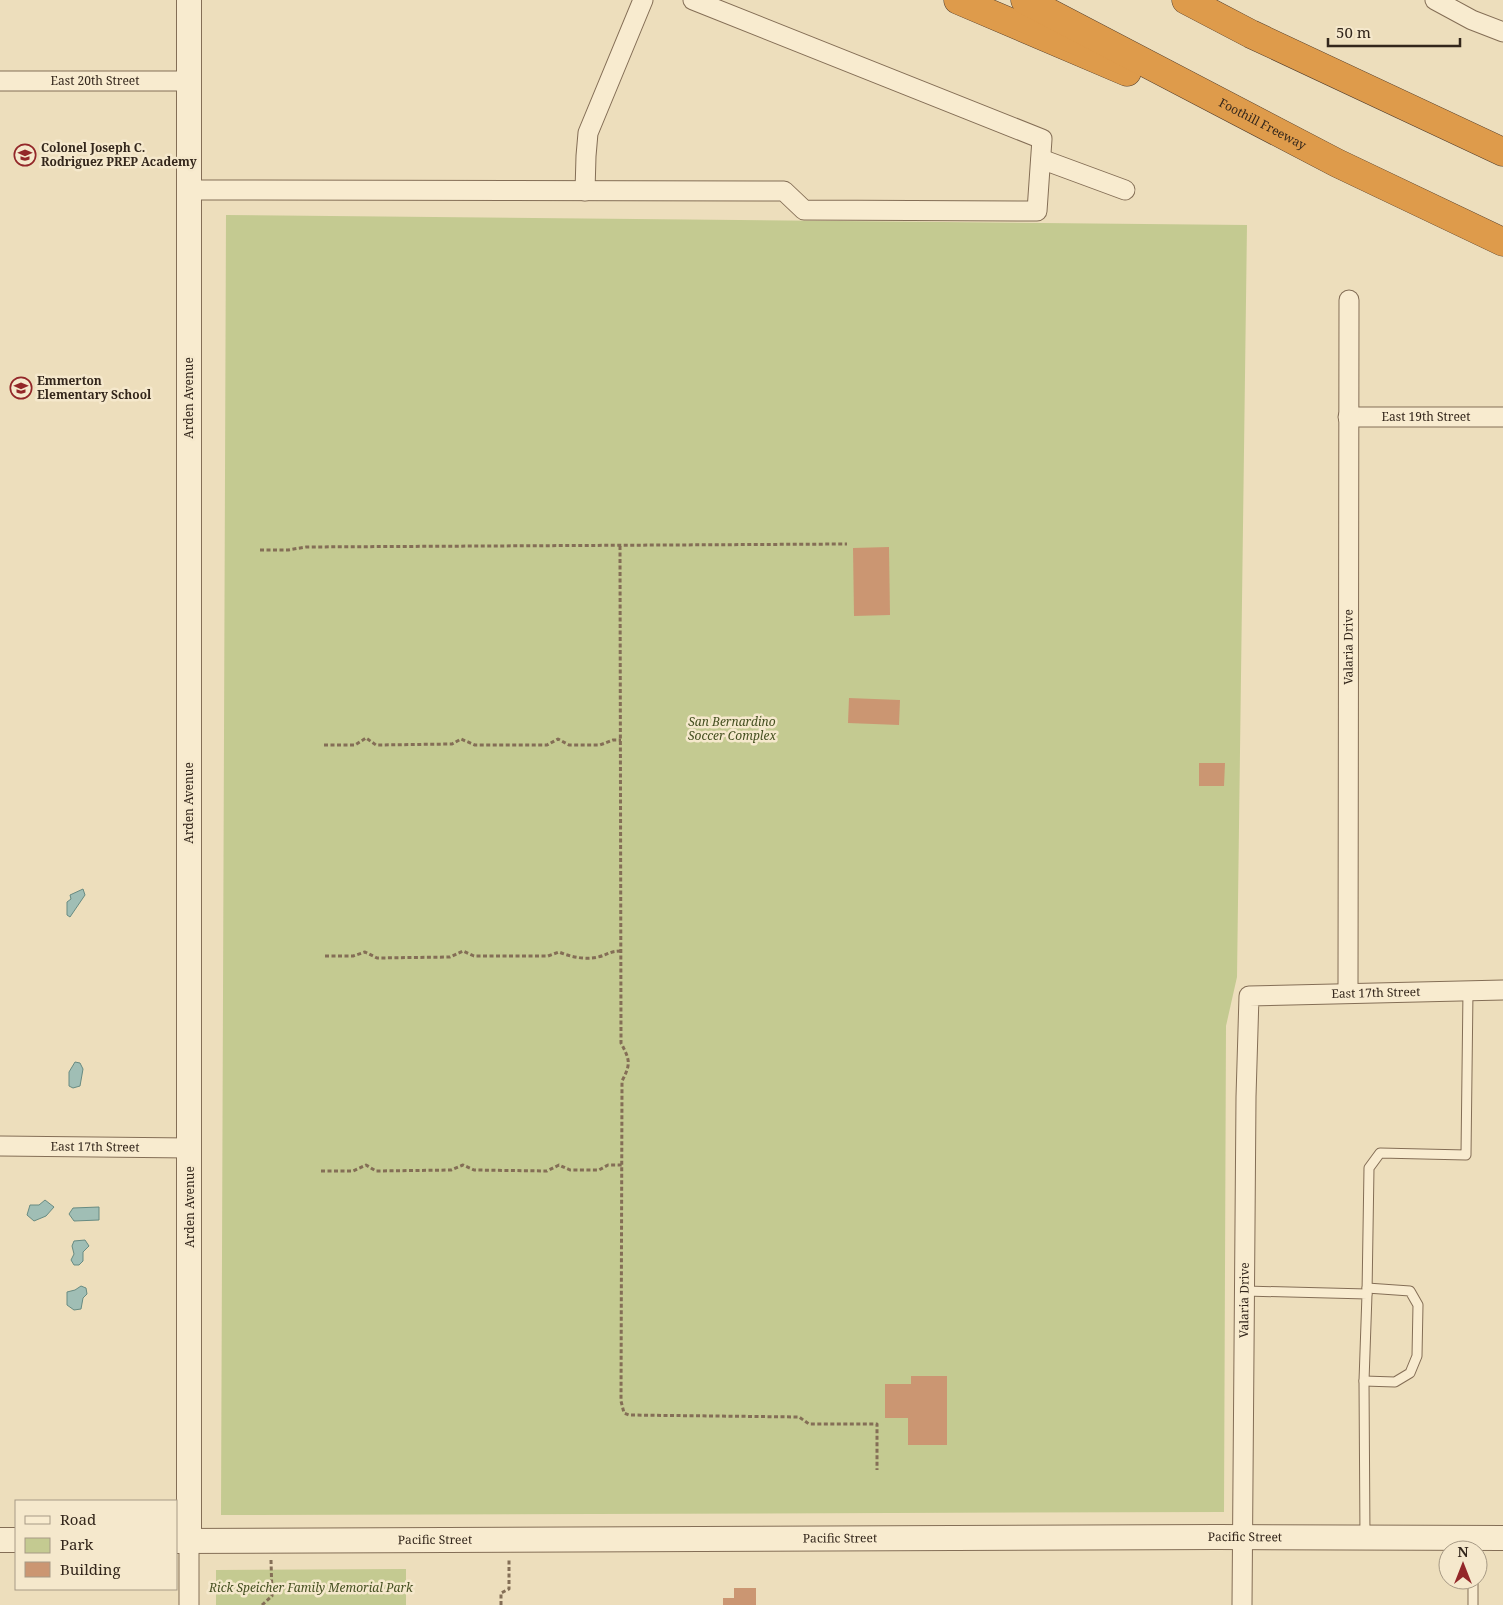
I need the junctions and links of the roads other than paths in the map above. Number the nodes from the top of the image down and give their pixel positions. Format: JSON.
{"nodes":[{"id":1,"x":188,"y":0,"type":"edge"},
{"id":2,"x":643,"y":0,"type":"edge"},
{"id":3,"x":693,"y":0,"type":"edge"},
{"id":4,"x":958,"y":0,"type":"edge"},
{"id":5,"x":1025,"y":0,"type":"edge"},
{"id":6,"x":1186,"y":0,"type":"edge"},
{"id":7,"x":1213,"y":0,"type":"edge"},
{"id":8,"x":1435,"y":0,"type":"edge"},
{"id":9,"x":1503,"y":32,"type":"edge"},
{"id":10,"x":1251,"y":34,"type":"junction"},
{"id":11,"x":0,"y":81,"type":"edge"},
{"id":12,"x":189,"y":81,"type":"junction"},
{"id":13,"x":1503,"y":152,"type":"edge"},
{"id":14,"x":1041,"y":159,"type":"junction"},
{"id":15,"x":1337,"y":163,"type":"junction"},
{"id":16,"x":189,"y":190,"type":"junction"},
{"id":17,"x":1125,"y":190,"type":"dead end"},
{"id":18,"x":585,"y":191,"type":"junction"},
{"id":19,"x":1503,"y":242,"type":"edge"},
{"id":20,"x":1349,"y":300,"type":"dead end"},
{"id":21,"x":1348,"y":417,"type":"junction"},
{"id":22,"x":1503,"y":417,"type":"edge"},
{"id":23,"x":1503,"y":990,"type":"edge"},
{"id":24,"x":1468,"y":991,"type":"junction"},
{"id":25,"x":1348,"y":993,"type":"junction"},
{"id":26,"x":1250,"y":996,"type":"joint"},
{"id":27,"x":0,"y":1146,"type":"edge"},
{"id":28,"x":190,"y":1148,"type":"junction"},
{"id":29,"x":1245,"y":1291,"type":"junction"},
{"id":30,"x":1367,"y":1291,"type":"junction"},
{"id":31,"x":1364,"y":1381,"type":"junction"},
{"id":32,"x":1242,"y":1537,"type":"junction"},
{"id":33,"x":1365,"y":1537,"type":"junction"},
{"id":34,"x":1503,"y":1538,"type":"edge"},
{"id":35,"x":0,"y":1540,"type":"edge"},
{"id":36,"x":15,"y":1540,"type":"edge"},
{"id":37,"x":183,"y":1541,"type":"edge"},
{"id":38,"x":1488,"y":1541,"type":"edge"},
{"id":39,"x":1438,"y":1542,"type":"edge"},
{"id":40,"x":1473,"y":1590,"type":"edge"},
{"id":41,"x":189,"y":1605,"type":"edge"},
{"id":42,"x":1242,"y":1605,"type":"edge"},
{"id":43,"x":1473,"y":1605,"type":"edge"}],
"edges":[{"from":1,"to":12,"type":"street","name":"Arden Avenue"},
{"from":2,"to":18,"type":"street"},
{"from":3,"to":14,"type":"street"},
{"from":4,"to":15,"type":"highway"},
{"from":5,"to":15,"type":"highway","name":"Foothill Freeway"},
{"from":6,"to":10,"type":"highway"},
{"from":7,"to":10,"type":"highway"},
{"from":8,"to":9,"type":"street"},
{"from":10,"to":13,"type":"highway"},
{"from":11,"to":12,"type":"street","name":"East 20th Street"},
{"from":12,"to":16,"type":"street","name":"Arden Avenue"},
{"from":14,"to":17,"type":"street"},
{"from":14,"to":18,"type":"street"},
{"from":15,"to":19,"type":"highway","name":"Foothill Freeway"},
{"from":16,"to":18,"type":"street"},
{"from":16,"to":28,"type":"street","name":"Arden Avenue"},
{"from":20,"to":21,"type":"street","name":"Valaria Drive"},
{"from":21,"to":22,"type":"street","name":"East 19th Street"},
{"from":21,"to":25,"type":"street","name":"Valaria Drive"},
{"from":23,"to":24,"type":"street","name":"East 17th Street"},
{"from":24,"to":25,"type":"street","name":"East 17th Street"},
{"from":24,"to":30,"type":"lane"},
{"from":25,"to":26,"type":"street","name":"East 17th Street"},
{"from":26,"to":29,"type":"street","name":"Valaria Drive"},
{"from":27,"to":28,"type":"street","name":"East 17th Street"},
{"from":28,"to":37,"type":"street","name":"Arden Avenue"},
{"from":29,"to":30,"type":"lane"},
{"from":29,"to":32,"type":"street","name":"Valaria Drive"},
{"from":30,"to":31,"type":"lane"},
{"from":30,"to":31,"type":"lane"},
{"from":31,"to":33,"type":"lane"},
{"from":32,"to":33,"type":"street","name":"Pacific Street"},
{"from":32,"to":37,"type":"street","name":"Pacific Street"},
{"from":32,"to":42,"type":"street","name":"Valaria Drive"},
{"from":33,"to":39,"type":"street","name":"Pacific Street"},
{"from":34,"to":38,"type":"street","name":"Pacific Street"},
{"from":35,"to":36,"type":"street"},
{"from":37,"to":41,"type":"street","name":"Arden Avenue"},
{"from":40,"to":43,"type":"lane"}]}
